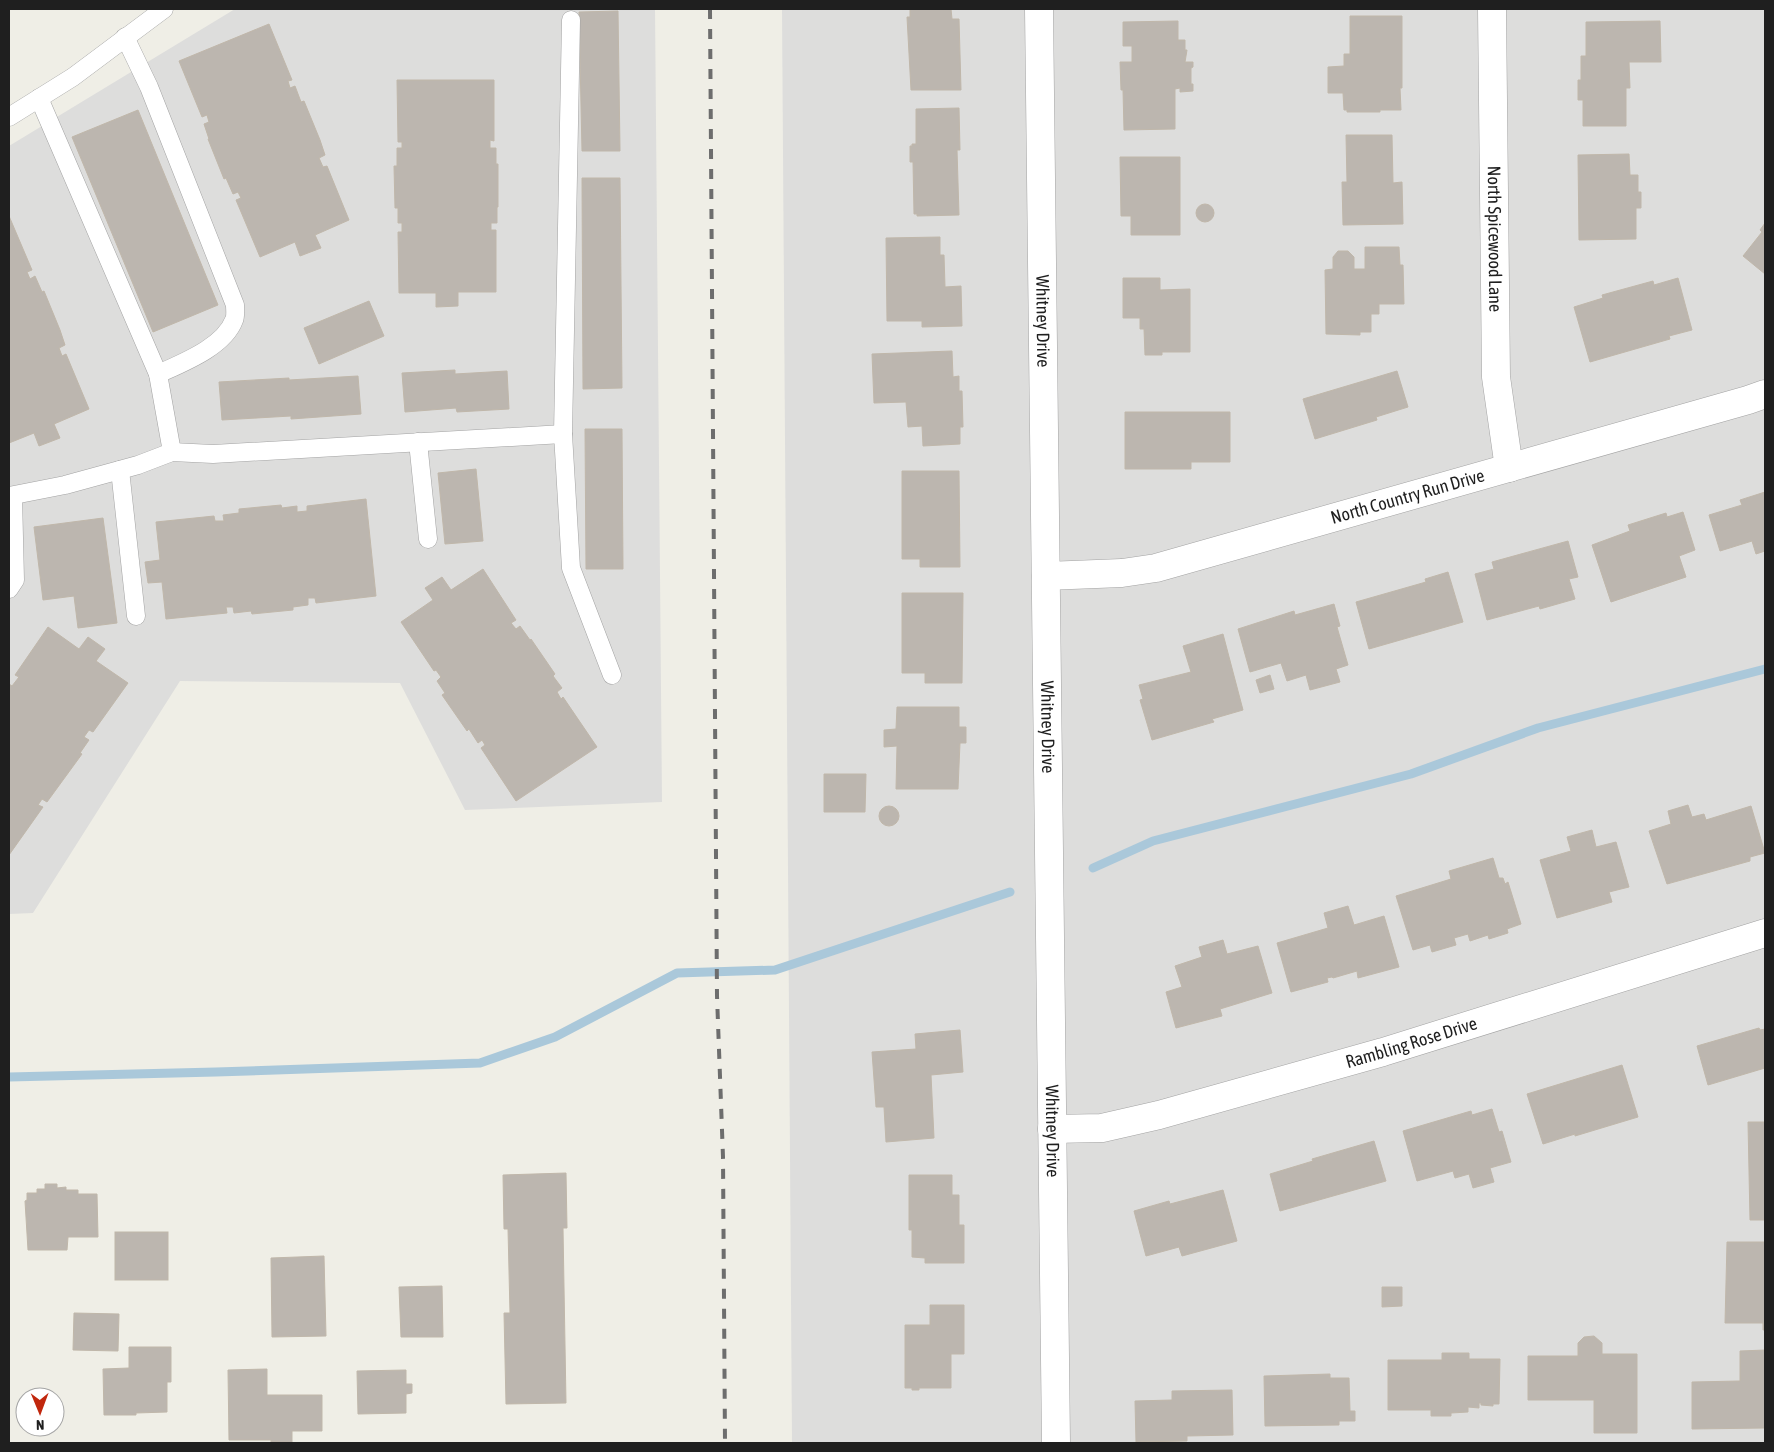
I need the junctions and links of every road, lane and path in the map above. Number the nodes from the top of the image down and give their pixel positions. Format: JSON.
{"nodes":[{"id":1,"x":164,"y":9,"type":"edge"},
{"id":2,"x":1039,"y":9,"type":"edge"},
{"id":3,"x":1492,"y":9,"type":"edge"},
{"id":4,"x":571,"y":20,"type":"dead end"},
{"id":5,"x":125,"y":37,"type":"junction"},
{"id":6,"x":39,"y":98,"type":"junction"},
{"id":7,"x":9,"y":117,"type":"edge"},
{"id":8,"x":158,"y":374,"type":"junction"},
{"id":9,"x":1765,"y":394,"type":"edge"},
{"id":10,"x":563,"y":434,"type":"junction"},
{"id":11,"x":418,"y":442,"type":"junction"},
{"id":12,"x":172,"y":452,"type":"junction"},
{"id":13,"x":1509,"y":468,"type":"junction"},
{"id":14,"x":120,"y":470,"type":"junction"},
{"id":15,"x":11,"y":496,"type":"edge"},
{"id":16,"x":428,"y":539,"type":"dead end"},
{"id":17,"x":1046,"y":576,"type":"junction"},
{"id":18,"x":9,"y":589,"type":"edge"},
{"id":19,"x":136,"y":616,"type":"dead end"},
{"id":20,"x":612,"y":675,"type":"dead end"},
{"id":21,"x":1765,"y":933,"type":"edge"},
{"id":22,"x":1052,"y":1128,"type":"junction"},
{"id":23,"x":1056,"y":1443,"type":"edge"}],
"edges":[{"from":1,"to":5,"type":"lane"},
{"from":2,"to":17,"type":"street","name":"Whitney Drive"},
{"from":3,"to":13,"type":"street","name":"North Spicewood Lane"},
{"from":4,"to":10,"type":"lane"},
{"from":5,"to":6,"type":"lane"},
{"from":5,"to":8,"type":"lane"},
{"from":6,"to":7,"type":"lane"},
{"from":6,"to":8,"type":"lane"},
{"from":8,"to":12,"type":"lane"},
{"from":9,"to":13,"type":"street","name":"North Country Run Drive"},
{"from":10,"to":11,"type":"lane"},
{"from":10,"to":20,"type":"lane"},
{"from":11,"to":12,"type":"lane"},
{"from":11,"to":16,"type":"lane"},
{"from":12,"to":14,"type":"lane"},
{"from":13,"to":17,"type":"street","name":"North Country Run Drive"},
{"from":14,"to":15,"type":"lane"},
{"from":14,"to":19,"type":"lane"},
{"from":15,"to":18,"type":"lane"},
{"from":17,"to":22,"type":"street","name":"Whitney Drive"},
{"from":21,"to":22,"type":"street","name":"Rambling Rose Drive"},
{"from":22,"to":23,"type":"street","name":"Whitney Drive"}]}
